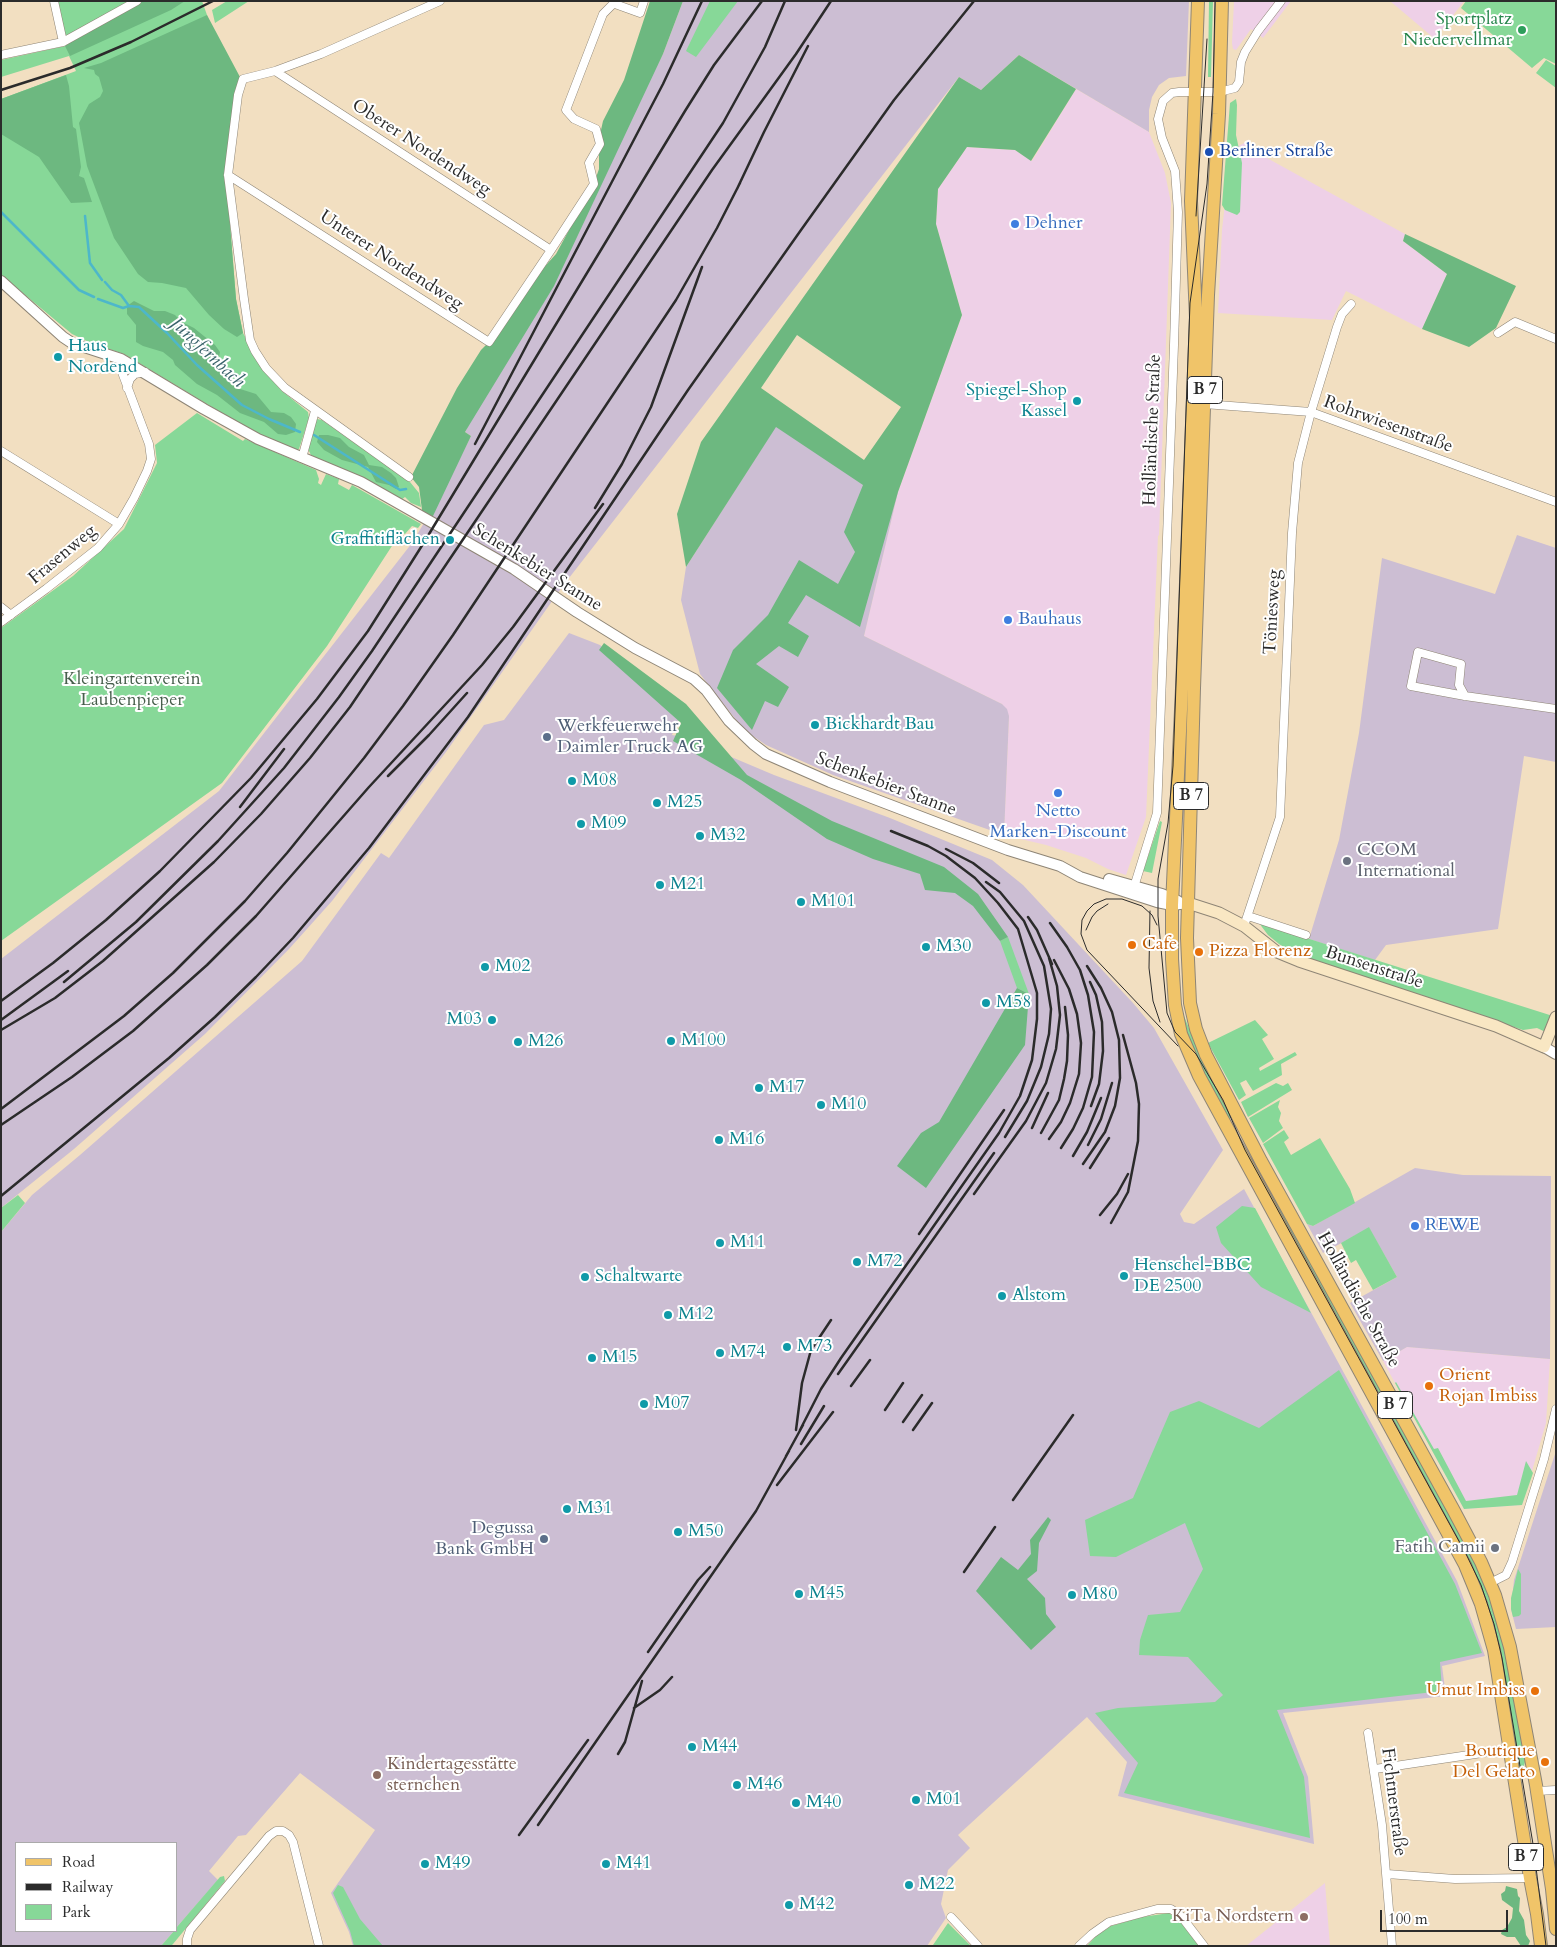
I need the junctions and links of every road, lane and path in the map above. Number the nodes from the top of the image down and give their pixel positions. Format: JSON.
{"nodes":[{"id":1,"x":54,"y":1,"type":"edge"},
{"id":2,"x":137,"y":1,"type":"edge"},
{"id":3,"x":440,"y":1,"type":"edge"},
{"id":4,"x":644,"y":1,"type":"edge"},
{"id":5,"x":1198,"y":1,"type":"edge"},
{"id":6,"x":1222,"y":1,"type":"edge"},
{"id":7,"x":1281,"y":1,"type":"edge"},
{"id":8,"x":615,"y":2,"type":"edge"},
{"id":9,"x":63,"y":42,"type":"junction"},
{"id":10,"x":1,"y":55,"type":"edge"},
{"id":11,"x":274,"y":71,"type":"junction"},
{"id":12,"x":1195,"y":92,"type":"junction"},
{"id":13,"x":1219,"y":92,"type":"junction"},
{"id":14,"x":228,"y":175,"type":"junction"},
{"id":15,"x":552,"y":250,"type":"junction"},
{"id":16,"x":1,"y":281,"type":"edge"},
{"id":17,"x":1351,"y":304,"type":"dead end"},
{"id":18,"x":1498,"y":333,"type":"dead end"},
{"id":19,"x":1556,"y":339,"type":"edge"},
{"id":20,"x":122,"y":359,"type":"junction"},
{"id":21,"x":145,"y":372,"type":"junction"},
{"id":22,"x":127,"y":388,"type":"junction"},
{"id":23,"x":1204,"y":404,"type":"junction"},
{"id":24,"x":315,"y":411,"type":"junction"},
{"id":25,"x":1311,"y":412,"type":"junction"},
{"id":26,"x":1,"y":451,"type":"edge"},
{"id":27,"x":302,"y":458,"type":"junction"},
{"id":28,"x":409,"y":477,"type":"dead end"},
{"id":29,"x":1556,"y":502,"type":"edge"},
{"id":30,"x":119,"y":524,"type":"junction"},
{"id":31,"x":1,"y":607,"type":"edge"},
{"id":32,"x":11,"y":615,"type":"junction"},
{"id":33,"x":1,"y":622,"type":"edge"},
{"id":34,"x":1465,"y":696,"type":"junction"},
{"id":35,"x":1556,"y":709,"type":"edge"},
{"id":36,"x":1060,"y":866,"type":"junction"},
{"id":37,"x":1134,"y":887,"type":"junction"},
{"id":38,"x":1172,"y":902,"type":"junction"},
{"id":39,"x":1188,"y":903,"type":"junction"},
{"id":40,"x":1246,"y":921,"type":"junction"},
{"id":41,"x":1306,"y":935,"type":"dead end"},
{"id":42,"x":1556,"y":1017,"type":"edge"},
{"id":43,"x":1544,"y":1047,"type":"junction"},
{"id":44,"x":1556,"y":1054,"type":"edge"},
{"id":45,"x":1556,"y":1409,"type":"edge"},
{"id":46,"x":1490,"y":1582,"type":"junction"},
{"id":47,"x":1368,"y":1733,"type":"dead end"},
{"id":48,"x":1510,"y":1749,"type":"junction"},
{"id":49,"x":1512,"y":1768,"type":"junction"},
{"id":50,"x":1532,"y":1768,"type":"junction"},
{"id":51,"x":1374,"y":1769,"type":"junction"},
{"id":52,"x":1556,"y":1790,"type":"edge"},
{"id":53,"x":1536,"y":1792,"type":"junction"},
{"id":54,"x":1387,"y":1874,"type":"junction"},
{"id":55,"x":1530,"y":1878,"type":"junction"},
{"id":56,"x":1552,"y":1889,"type":"junction"},
{"id":57,"x":951,"y":1917,"type":"dead end"},
{"id":58,"x":1556,"y":1930,"type":"edge"},
{"id":59,"x":187,"y":1946,"type":"edge"},
{"id":60,"x":318,"y":1946,"type":"edge"},
{"id":61,"x":978,"y":1946,"type":"edge"},
{"id":62,"x":1079,"y":1946,"type":"edge"},
{"id":63,"x":1204,"y":1946,"type":"edge"},
{"id":64,"x":1392,"y":1946,"type":"edge"},
{"id":65,"x":1541,"y":1946,"type":"edge"}],
"edges":[{"from":1,"to":9,"type":"street"},
{"from":2,"to":9,"type":"street"},
{"from":3,"to":11,"type":"street"},
{"from":4,"to":8,"type":"street"},
{"from":5,"to":12,"type":"main road","number":"B 7"},
{"from":6,"to":13,"type":"main road","number":"B 7"},
{"from":7,"to":13,"type":"street"},
{"from":8,"to":15,"type":"street"},
{"from":9,"to":10,"type":"street"},
{"from":11,"to":14,"type":"street"},
{"from":11,"to":15,"type":"street","name":"Oberer Nordendweg"},
{"from":12,"to":13,"type":"street"},
{"from":12,"to":37,"type":"street","name":"Holländische Straße"},
{"from":12,"to":38,"type":"main road","name":"Holländische Straße","number":"B 7"},
{"from":13,"to":23,"type":"main road","name":"Holländische Straße","number":"B 7"},
{"from":14,"to":15,"type":"street","name":"Unterer Nordendweg"},
{"from":14,"to":24,"type":"street"},
{"from":16,"to":20,"type":"street","name":"Schenkebier Stanne"},
{"from":17,"to":25,"type":"street","name":"Töniesweg"},
{"from":18,"to":19,"type":"street"},
{"from":20,"to":21,"type":"street","name":"Schenkebier Stanne"},
{"from":20,"to":22,"type":"street","name":"Frasenweg"},
{"from":21,"to":22,"type":"street"},
{"from":21,"to":27,"type":"street","name":"Schenkebier Stanne"},
{"from":22,"to":30,"type":"street","name":"Frasenweg"},
{"from":23,"to":25,"type":"street","name":"Rohrwiesenstraße"},
{"from":23,"to":39,"type":"main road","name":"Holländische Straße","number":"B 7"},
{"from":24,"to":27,"type":"street"},
{"from":24,"to":28,"type":"street"},
{"from":25,"to":29,"type":"street","name":"Rohrwiesenstraße"},
{"from":25,"to":40,"type":"street","name":"Töniesweg"},
{"from":26,"to":30,"type":"street"},
{"from":27,"to":36,"type":"street","name":"Schenkebier Stanne"},
{"from":30,"to":32,"type":"street","name":"Frasenweg"},
{"from":31,"to":32,"type":"street"},
{"from":32,"to":33,"type":"street","name":"Frasenweg"},
{"from":34,"to":34,"type":"street"},
{"from":34,"to":35,"type":"street"},
{"from":36,"to":37,"type":"street","name":"Schenkebier Stanne"},
{"from":36,"to":38,"type":"street","name":"Schenkebier Stanne"},
{"from":37,"to":38,"type":"street","name":"Schenkebier Stanne"},
{"from":38,"to":39,"type":"street"},
{"from":38,"to":48,"type":"main road","name":"Holländische Straße","number":"B 7"},
{"from":39,"to":40,"type":"main road","name":"Bunsenstraße"},
{"from":39,"to":46,"type":"main road","name":"Holländische Straße","number":"B 7"},
{"from":40,"to":41,"type":"street","name":"Bunsenstraße"},
{"from":40,"to":43,"type":"main road","name":"Bunsenstraße"},
{"from":42,"to":43,"type":"main road"},
{"from":43,"to":44,"type":"street","name":"Bunsenstraße"},
{"from":45,"to":46,"type":"street"},
{"from":46,"to":50,"type":"main road","name":"Holländische Straße","number":"B 7"},
{"from":47,"to":51,"type":"street","name":"Fichtnerstraße"},
{"from":48,"to":49,"type":"main road","name":"Holländische Straße","number":"B 7"},
{"from":48,"to":51,"type":"street"},
{"from":49,"to":50,"type":"main road"},
{"from":49,"to":55,"type":"main road","name":"Holländische Straße","number":"B 7"},
{"from":50,"to":53,"type":"main road","name":"Holländische Straße","number":"B 7"},
{"from":51,"to":54,"type":"street","name":"Fichtnerstraße"},
{"from":52,"to":53,"type":"street"},
{"from":53,"to":56,"type":"main road","name":"Holländische Straße","number":"B 7"},
{"from":54,"to":55,"type":"street","name":"Fichtnerstraße"},
{"from":54,"to":64,"type":"street","name":"Fichtnerstraße"},
{"from":55,"to":56,"type":"main road","number":"B 7"},
{"from":55,"to":65,"type":"main road","name":"Holländische Straße","number":"B 7"},
{"from":56,"to":58,"type":"main road","name":"Holländische Straße","number":"B 7"},
{"from":57,"to":61,"type":"street"},
{"from":59,"to":60,"type":"street"},
{"from":62,"to":63,"type":"street"}]}
